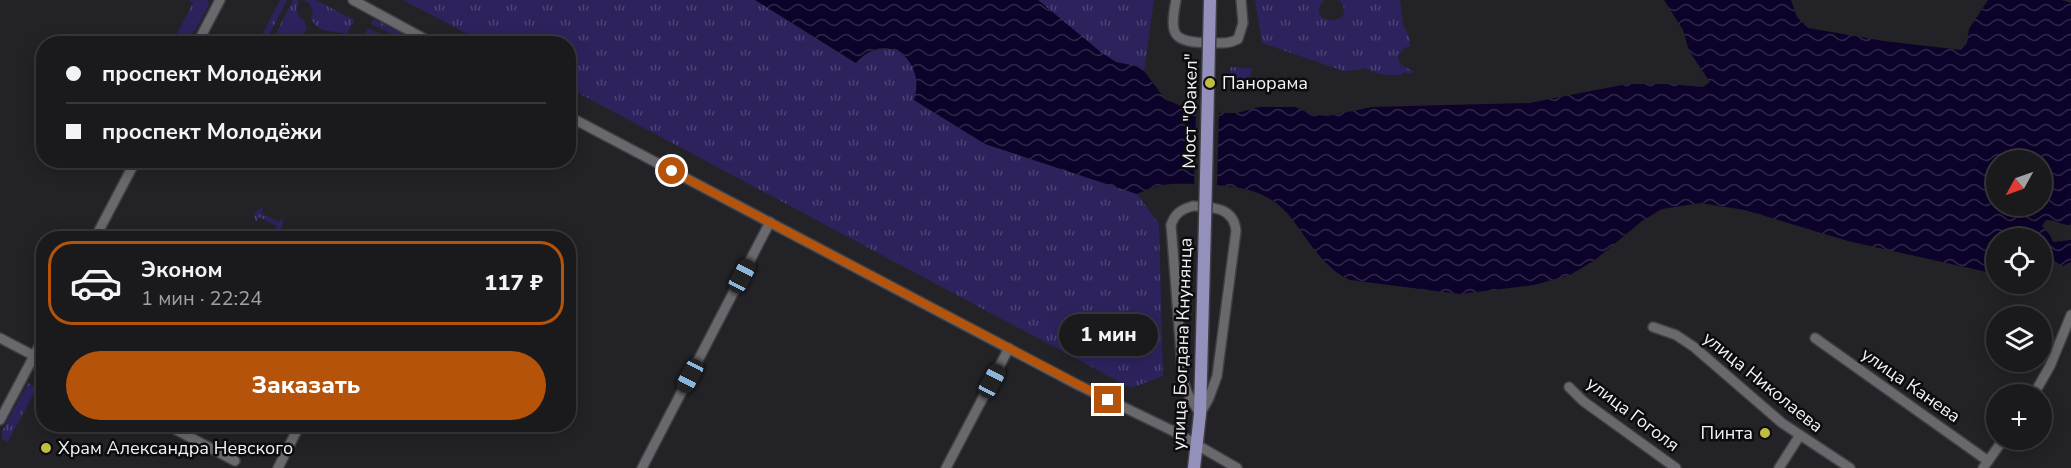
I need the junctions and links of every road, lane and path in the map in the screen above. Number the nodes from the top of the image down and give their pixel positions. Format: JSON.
{"nodes":[{"id":1,"x":220,"y":0,"type":"edge"},
{"id":2,"x":353,"y":0,"type":"edge"},
{"id":3,"x":1176,"y":0,"type":"edge"},
{"id":4,"x":1210,"y":0,"type":"edge"},
{"id":5,"x":1241,"y":0,"type":"edge"},
{"id":6,"x":201,"y":36,"type":"edge"},
{"id":7,"x":419,"y":36,"type":"edge"},
{"id":8,"x":576,"y":120,"type":"edge"},
{"id":9,"x":132,"y":168,"type":"edge"},
{"id":10,"x":770,"y":222,"type":"junction"},
{"id":11,"x":1205,"y":222,"type":"joint"},
{"id":12,"x":99,"y":231,"type":"edge"},
{"id":13,"x":2071,"y":315,"type":"edge"},
{"id":14,"x":1653,"y":327,"type":"dead end"},
{"id":15,"x":0,"y":338,"type":"edge"},
{"id":16,"x":1815,"y":338,"type":"dead end"},
{"id":17,"x":1009,"y":348,"type":"junction"},
{"id":18,"x":36,"y":352,"type":"edge"},
{"id":19,"x":34,"y":356,"type":"junction"},
{"id":20,"x":2040,"y":384,"type":"edge"},
{"id":21,"x":1569,"y":387,"type":"dead end"},
{"id":22,"x":1200,"y":414,"type":"junction"},
{"id":23,"x":0,"y":420,"type":"edge"},
{"id":24,"x":180,"y":432,"type":"edge"},
{"id":25,"x":296,"y":432,"type":"edge"},
{"id":26,"x":1800,"y":435,"type":"junction"},
{"id":27,"x":1197,"y":444,"type":"junction"},
{"id":28,"x":1996,"y":450,"type":"edge"},
{"id":29,"x":235,"y":461,"type":"dead end"},
{"id":30,"x":1986,"y":464,"type":"edge"},
{"id":31,"x":278,"y":468,"type":"edge"},
{"id":32,"x":642,"y":468,"type":"edge"},
{"id":33,"x":946,"y":468,"type":"edge"},
{"id":34,"x":1194,"y":468,"type":"edge"},
{"id":35,"x":1237,"y":468,"type":"edge"},
{"id":36,"x":1676,"y":468,"type":"edge"},
{"id":37,"x":1779,"y":468,"type":"edge"},
{"id":38,"x":1850,"y":468,"type":"edge"}],
"edges":[{"from":1,"to":6,"type":"street"},
{"from":2,"to":7,"type":"street"},
{"from":3,"to":5,"type":"street"},
{"from":4,"to":11,"type":"main road","name":"Мост \"Факел\"","bridge":true},
{"from":8,"to":10,"type":"street"},
{"from":9,"to":12,"type":"street"},
{"from":10,"to":17,"type":"street"},
{"from":10,"to":32,"type":"street"},
{"from":11,"to":22,"type":"main road","name":"улица Богдана Кнунянца"},
{"from":13,"to":20,"type":"street"},
{"from":14,"to":26,"type":"street","name":"улица Николаева"},
{"from":15,"to":19,"type":"street"},
{"from":16,"to":30,"type":"street","name":"улица Канева"},
{"from":17,"to":27,"type":"street"},
{"from":17,"to":33,"type":"street"},
{"from":18,"to":19,"type":"street"},
{"from":19,"to":23,"type":"street"},
{"from":21,"to":36,"type":"street","name":"улица Гоголя"},
{"from":22,"to":22,"type":"street"},
{"from":22,"to":27,"type":"main road","name":"улица Богдана Кнунянца"},
{"from":24,"to":29,"type":"street"},
{"from":25,"to":31,"type":"street"},
{"from":26,"to":37,"type":"street"},
{"from":26,"to":38,"type":"street","name":"улица Николаева"},
{"from":27,"to":34,"type":"main road","name":"улица Богдана Кнунянца"},
{"from":27,"to":35,"type":"street"},
{"from":28,"to":30,"type":"street"}]}
